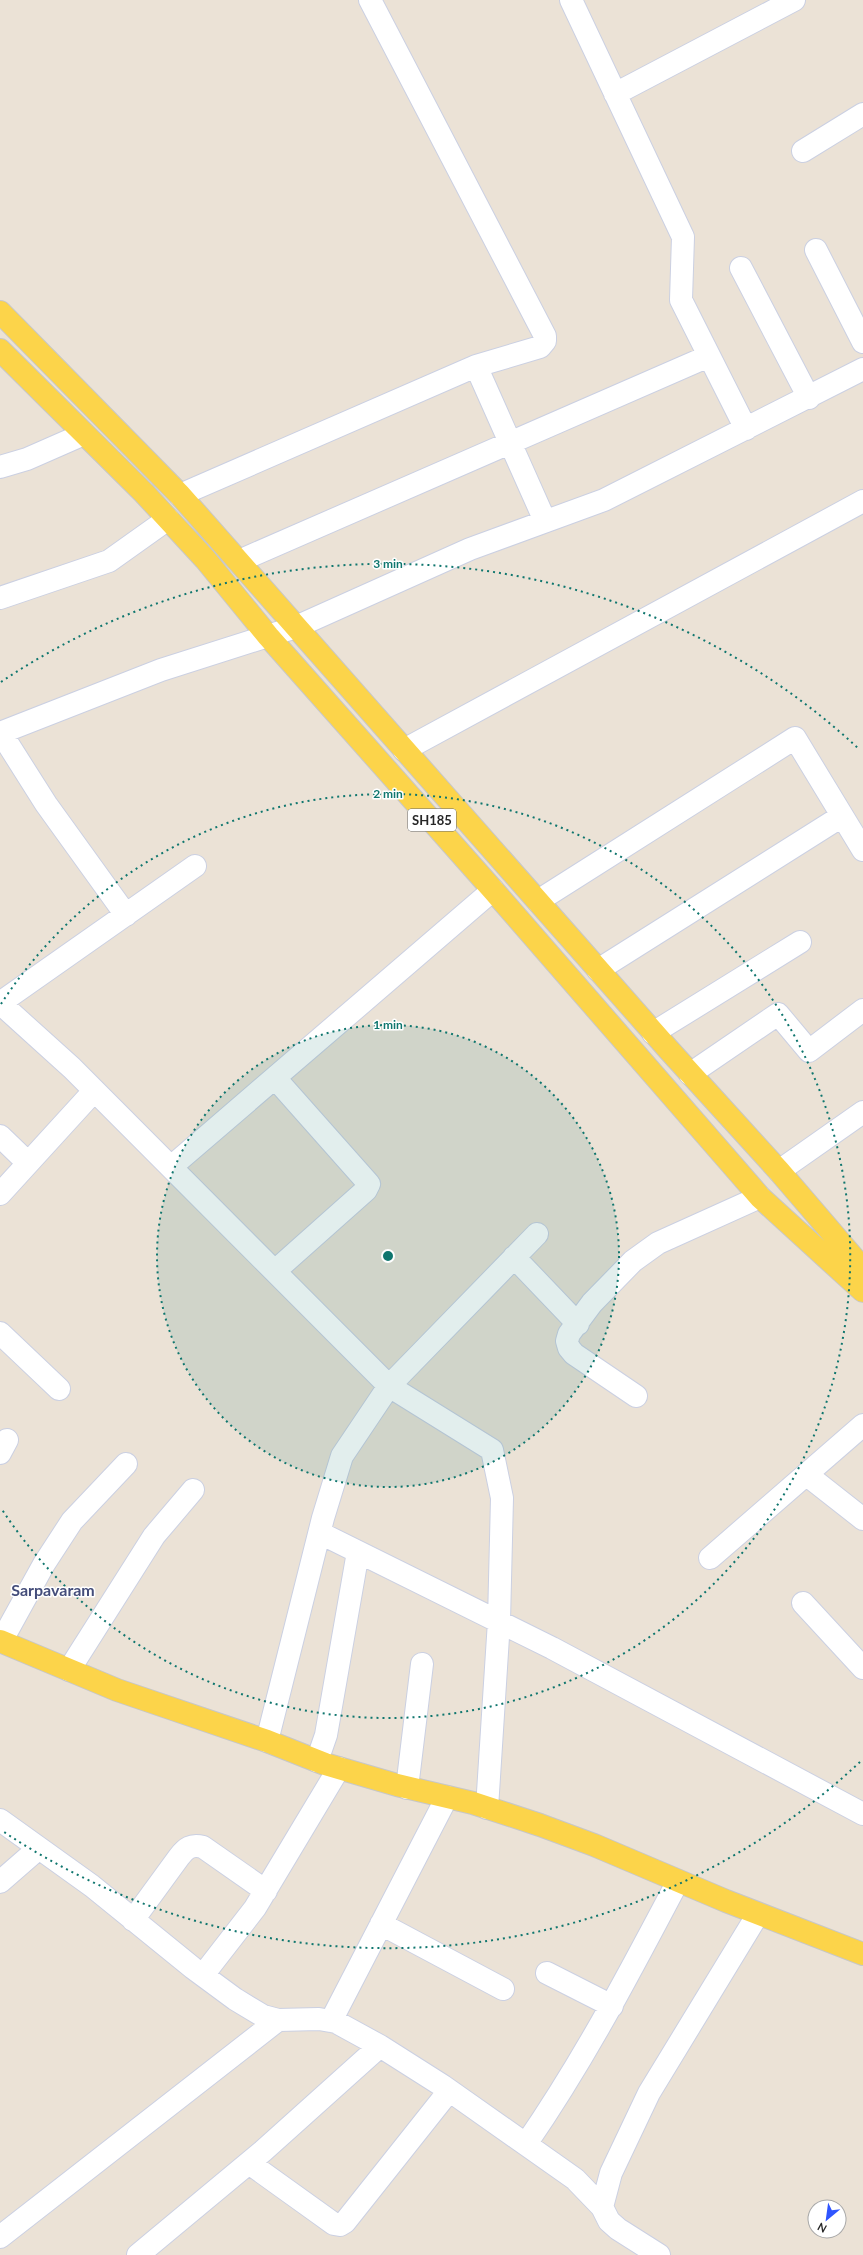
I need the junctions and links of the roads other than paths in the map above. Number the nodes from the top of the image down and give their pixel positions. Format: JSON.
{"nodes":[{"id":1,"x":370,"y":0,"type":"edge"},
{"id":2,"x":571,"y":0,"type":"edge"},
{"id":3,"x":794,"y":0,"type":"edge"},
{"id":4,"x":616,"y":94,"type":"junction"},
{"id":5,"x":863,"y":114,"type":"edge"},
{"id":6,"x":803,"y":151,"type":"dead end"},
{"id":7,"x":816,"y":250,"type":"dead end"},
{"id":8,"x":741,"y":268,"type":"dead end"},
{"id":9,"x":0,"y":312,"type":"edge"},
{"id":10,"x":863,"y":342,"type":"edge"},
{"id":11,"x":0,"y":350,"type":"edge"},
{"id":12,"x":709,"y":356,"type":"junction"},
{"id":13,"x":476,"y":366,"type":"junction"},
{"id":14,"x":863,"y":369,"type":"edge"},
{"id":15,"x":810,"y":398,"type":"junction"},
{"id":16,"x":746,"y":429,"type":"junction"},
{"id":17,"x":84,"y":434,"type":"junction"},
{"id":18,"x":510,"y":443,"type":"junction"},
{"id":19,"x":0,"y":467,"type":"edge"},
{"id":20,"x":180,"y":495,"type":"junction"},
{"id":21,"x":863,"y":501,"type":"edge"},
{"id":22,"x":168,"y":519,"type":"junction"},
{"id":23,"x":545,"y":521,"type":"junction"},
{"id":24,"x":238,"y":562,"type":"junction"},
{"id":25,"x":0,"y":598,"type":"edge"},
{"id":26,"x":296,"y":627,"type":"junction"},
{"id":27,"x":268,"y":636,"type":"junction"},
{"id":28,"x":0,"y":733,"type":"edge"},
{"id":29,"x":404,"y":750,"type":"junction"},
{"id":30,"x":842,"y":816,"type":"junction"},
{"id":31,"x":863,"y":850,"type":"edge"},
{"id":32,"x":195,"y":866,"type":"dead end"},
{"id":33,"x":494,"y":890,"type":"junction"},
{"id":34,"x":538,"y":901,"type":"junction"},
{"id":35,"x":126,"y":915,"type":"junction"},
{"id":36,"x":800,"y":942,"type":"dead end"},
{"id":37,"x":598,"y":970,"type":"junction"},
{"id":38,"x":0,"y":1003,"type":"edge"},
{"id":39,"x":863,"y":1010,"type":"edge"},
{"id":40,"x":654,"y":1033,"type":"junction"},
{"id":41,"x":690,"y":1074,"type":"junction"},
{"id":42,"x":275,"y":1078,"type":"junction"},
{"id":43,"x":94,"y":1091,"type":"junction"},
{"id":44,"x":863,"y":1112,"type":"edge"},
{"id":45,"x":0,"y":1136,"type":"edge"},
{"id":46,"x":28,"y":1163,"type":"junction"},
{"id":47,"x":171,"y":1168,"type":"junction"},
{"id":48,"x":779,"y":1171,"type":"junction"},
{"id":49,"x":0,"y":1194,"type":"edge"},
{"id":50,"x":760,"y":1197,"type":"junction"},
{"id":51,"x":537,"y":1234,"type":"dead end"},
{"id":52,"x":514,"y":1257,"type":"junction"},
{"id":53,"x":863,"y":1269,"type":"edge"},
{"id":54,"x":275,"y":1272,"type":"junction"},
{"id":55,"x":863,"y":1291,"type":"edge"},
{"id":56,"x":578,"y":1324,"type":"junction"},
{"id":57,"x":0,"y":1333,"type":"edge"},
{"id":58,"x":389,"y":1386,"type":"junction"},
{"id":59,"x":59,"y":1389,"type":"dead end"},
{"id":60,"x":636,"y":1396,"type":"dead end"},
{"id":61,"x":863,"y":1424,"type":"edge"},
{"id":62,"x":126,"y":1464,"type":"dead end"},
{"id":63,"x":807,"y":1475,"type":"junction"},
{"id":64,"x":193,"y":1490,"type":"dead end"},
{"id":65,"x":863,"y":1519,"type":"edge"},
{"id":66,"x":320,"y":1533,"type":"junction"},
{"id":67,"x":358,"y":1552,"type":"junction"},
{"id":68,"x":710,"y":1558,"type":"dead end"},
{"id":69,"x":803,"y":1603,"type":"dead end"},
{"id":70,"x":499,"y":1622,"type":"junction"},
{"id":71,"x":1,"y":1642,"type":"edge"},
{"id":72,"x":422,"y":1664,"type":"dead end"},
{"id":73,"x":863,"y":1668,"type":"edge"},
{"id":74,"x":69,"y":1670,"type":"junction"},
{"id":75,"x":267,"y":1740,"type":"junction"},
{"id":76,"x":317,"y":1761,"type":"junction"},
{"id":77,"x":339,"y":1768,"type":"junction"},
{"id":78,"x":407,"y":1788,"type":"junction"},
{"id":79,"x":447,"y":1797,"type":"junction"},
{"id":80,"x":487,"y":1808,"type":"junction"},
{"id":81,"x":863,"y":1814,"type":"edge"},
{"id":82,"x":0,"y":1820,"type":"edge"},
{"id":83,"x":39,"y":1848,"type":"junction"},
{"id":84,"x":678,"y":1881,"type":"junction"},
{"id":85,"x":0,"y":1882,"type":"edge"},
{"id":86,"x":266,"y":1890,"type":"junction"},
{"id":87,"x":758,"y":1914,"type":"junction"},
{"id":88,"x":133,"y":1920,"type":"junction"},
{"id":89,"x":381,"y":1924,"type":"junction"},
{"id":90,"x":863,"y":1954,"type":"edge"},
{"id":91,"x":547,"y":1973,"type":"dead end"},
{"id":92,"x":203,"y":1974,"type":"junction"},
{"id":93,"x":503,"y":1989,"type":"dead end"},
{"id":94,"x":612,"y":2006,"type":"junction"},
{"id":95,"x":278,"y":2020,"type":"junction"},
{"id":96,"x":331,"y":2021,"type":"junction"},
{"id":97,"x":380,"y":2046,"type":"junction"},
{"id":98,"x":449,"y":2091,"type":"junction"},
{"id":99,"x":526,"y":2144,"type":"junction"},
{"id":100,"x":249,"y":2163,"type":"junction"},
{"id":101,"x":602,"y":2207,"type":"junction"},
{"id":102,"x":0,"y":2237,"type":"edge"},
{"id":103,"x":654,"y":2254,"type":"edge"},
{"id":104,"x":138,"y":2255,"type":"edge"}],
"edges":[{"from":1,"to":13,"type":"street"},
{"from":2,"to":4,"type":"street"},
{"from":3,"to":4,"type":"street"},
{"from":4,"to":12,"type":"street"},
{"from":5,"to":6,"type":"street"},
{"from":7,"to":10,"type":"street"},
{"from":8,"to":15,"type":"street"},
{"from":9,"to":20,"type":"main road","number":"SH185"},
{"from":11,"to":17,"type":"main road","number":"SH185"},
{"from":12,"to":16,"type":"street"},
{"from":12,"to":18,"type":"street"},
{"from":13,"to":18,"type":"street"},
{"from":13,"to":20,"type":"street"},
{"from":14,"to":15,"type":"street"},
{"from":15,"to":16,"type":"street"},
{"from":16,"to":23,"type":"street"},
{"from":17,"to":19,"type":"street"},
{"from":17,"to":22,"type":"main road","number":"SH185"},
{"from":18,"to":23,"type":"street"},
{"from":18,"to":24,"type":"street"},
{"from":20,"to":24,"type":"main road","number":"SH185"},
{"from":21,"to":29,"type":"street"},
{"from":22,"to":25,"type":"street"},
{"from":22,"to":27,"type":"main road","number":"SH185"},
{"from":23,"to":26,"type":"street"},
{"from":24,"to":26,"type":"main road","number":"SH185"},
{"from":26,"to":27,"type":"street"},
{"from":26,"to":29,"type":"main road","number":"SH185"},
{"from":27,"to":28,"type":"street"},
{"from":27,"to":33,"type":"main road","number":"SH185"},
{"from":28,"to":35,"type":"street"},
{"from":29,"to":34,"type":"main road","number":"SH185"},
{"from":30,"to":31,"type":"street"},
{"from":30,"to":34,"type":"street"},
{"from":30,"to":37,"type":"street"},
{"from":32,"to":35,"type":"street"},
{"from":33,"to":42,"type":"street"},
{"from":33,"to":50,"type":"main road","number":"SH185"},
{"from":34,"to":37,"type":"main road","number":"SH185"},
{"from":35,"to":38,"type":"street"},
{"from":36,"to":40,"type":"street"},
{"from":37,"to":40,"type":"main road","number":"SH185"},
{"from":38,"to":43,"type":"street"},
{"from":39,"to":41,"type":"street"},
{"from":40,"to":41,"type":"main road","number":"SH185"},
{"from":41,"to":48,"type":"main road","number":"SH185"},
{"from":42,"to":47,"type":"street"},
{"from":42,"to":54,"type":"street"},
{"from":43,"to":46,"type":"street"},
{"from":43,"to":47,"type":"street"},
{"from":44,"to":48,"type":"street"},
{"from":45,"to":46,"type":"street"},
{"from":46,"to":49,"type":"street"},
{"from":47,"to":54,"type":"street"},
{"from":48,"to":53,"type":"main road","number":"SH185"},
{"from":50,"to":55,"type":"main road","number":"SH185"},
{"from":50,"to":56,"type":"street"},
{"from":51,"to":52,"type":"street"},
{"from":52,"to":56,"type":"street"},
{"from":52,"to":58,"type":"street"},
{"from":54,"to":58,"type":"street"},
{"from":56,"to":60,"type":"street"},
{"from":57,"to":59,"type":"street"},
{"from":58,"to":66,"type":"street"},
{"from":58,"to":70,"type":"street"},
{"from":61,"to":63,"type":"street"},
{"from":62,"to":71,"type":"street"},
{"from":63,"to":65,"type":"street"},
{"from":63,"to":68,"type":"street"},
{"from":64,"to":74,"type":"street"},
{"from":66,"to":67,"type":"street"},
{"from":66,"to":75,"type":"street"},
{"from":67,"to":70,"type":"street"},
{"from":67,"to":76,"type":"street"},
{"from":69,"to":73,"type":"street"},
{"from":70,"to":80,"type":"street"},
{"from":70,"to":81,"type":"street"},
{"from":71,"to":74,"type":"main road"},
{"from":72,"to":78,"type":"street"},
{"from":74,"to":75,"type":"main road"},
{"from":75,"to":76,"type":"main road"},
{"from":76,"to":77,"type":"main road"},
{"from":77,"to":78,"type":"main road"},
{"from":77,"to":86,"type":"street"},
{"from":78,"to":79,"type":"main road"},
{"from":79,"to":80,"type":"main road"},
{"from":79,"to":89,"type":"street"},
{"from":80,"to":84,"type":"main road"},
{"from":82,"to":83,"type":"street"},
{"from":83,"to":85,"type":"street"},
{"from":83,"to":88,"type":"street"},
{"from":84,"to":87,"type":"main road"},
{"from":84,"to":94,"type":"street"},
{"from":86,"to":88,"type":"street"},
{"from":86,"to":92,"type":"street"},
{"from":87,"to":90,"type":"main road"},
{"from":87,"to":101,"type":"street"},
{"from":88,"to":92,"type":"street"},
{"from":89,"to":93,"type":"street"},
{"from":89,"to":96,"type":"street"},
{"from":91,"to":94,"type":"street"},
{"from":92,"to":95,"type":"street"},
{"from":94,"to":99,"type":"street"},
{"from":95,"to":96,"type":"street"},
{"from":95,"to":102,"type":"street"},
{"from":96,"to":97,"type":"street"},
{"from":97,"to":98,"type":"street"},
{"from":97,"to":100,"type":"street"},
{"from":98,"to":99,"type":"street"},
{"from":98,"to":100,"type":"street"},
{"from":99,"to":101,"type":"street"},
{"from":100,"to":104,"type":"street"},
{"from":101,"to":103,"type":"street"}]}
